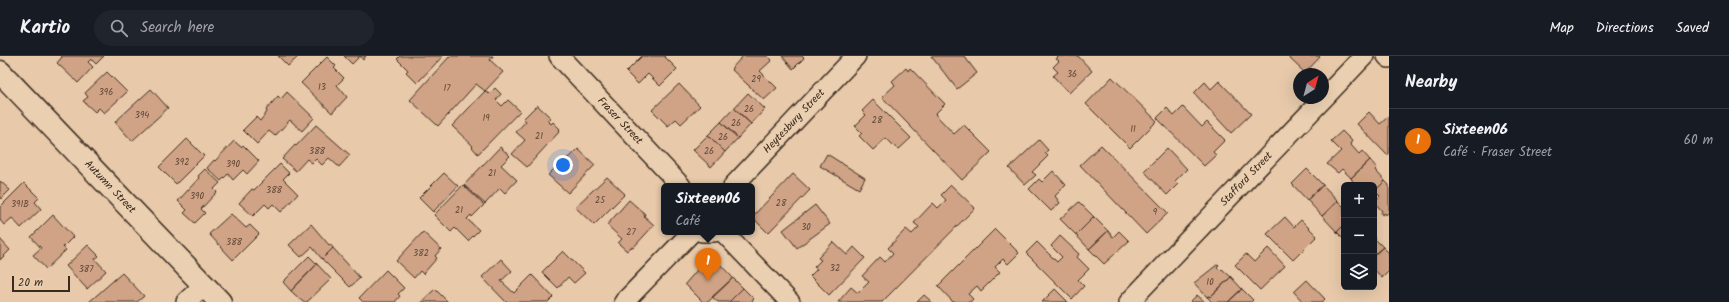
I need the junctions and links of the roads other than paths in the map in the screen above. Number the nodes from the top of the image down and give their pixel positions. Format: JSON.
{"nodes":[{"id":1,"x":558,"y":56,"type":"edge"},
{"id":2,"x":856,"y":56,"type":"edge"},
{"id":3,"x":1364,"y":56,"type":"edge"},
{"id":4,"x":0,"y":72,"type":"edge"},
{"id":5,"x":678,"y":183,"type":"edge"},
{"id":6,"x":736,"y":183,"type":"edge"},
{"id":7,"x":689,"y":235,"type":"edge"},
{"id":8,"x":726,"y":235,"type":"edge"},
{"id":9,"x":204,"y":285,"type":"junction"},
{"id":10,"x":186,"y":302,"type":"edge"},
{"id":11,"x":220,"y":302,"type":"edge"},
{"id":12,"x":624,"y":302,"type":"edge"},
{"id":13,"x":790,"y":302,"type":"edge"},
{"id":14,"x":1129,"y":302,"type":"edge"}],
"edges":[{"from":1,"to":5,"type":"street","name":"Fraser Street"},
{"from":2,"to":6,"type":"street","name":"Heytesbury Street"},
{"from":3,"to":14,"type":"street","name":"Stafford Street"},
{"from":4,"to":9,"type":"street","name":"Autumn Street"},
{"from":7,"to":12,"type":"street"},
{"from":8,"to":13,"type":"street"},
{"from":9,"to":10,"type":"street"},
{"from":9,"to":11,"type":"street","name":"Autumn Street"}]}
